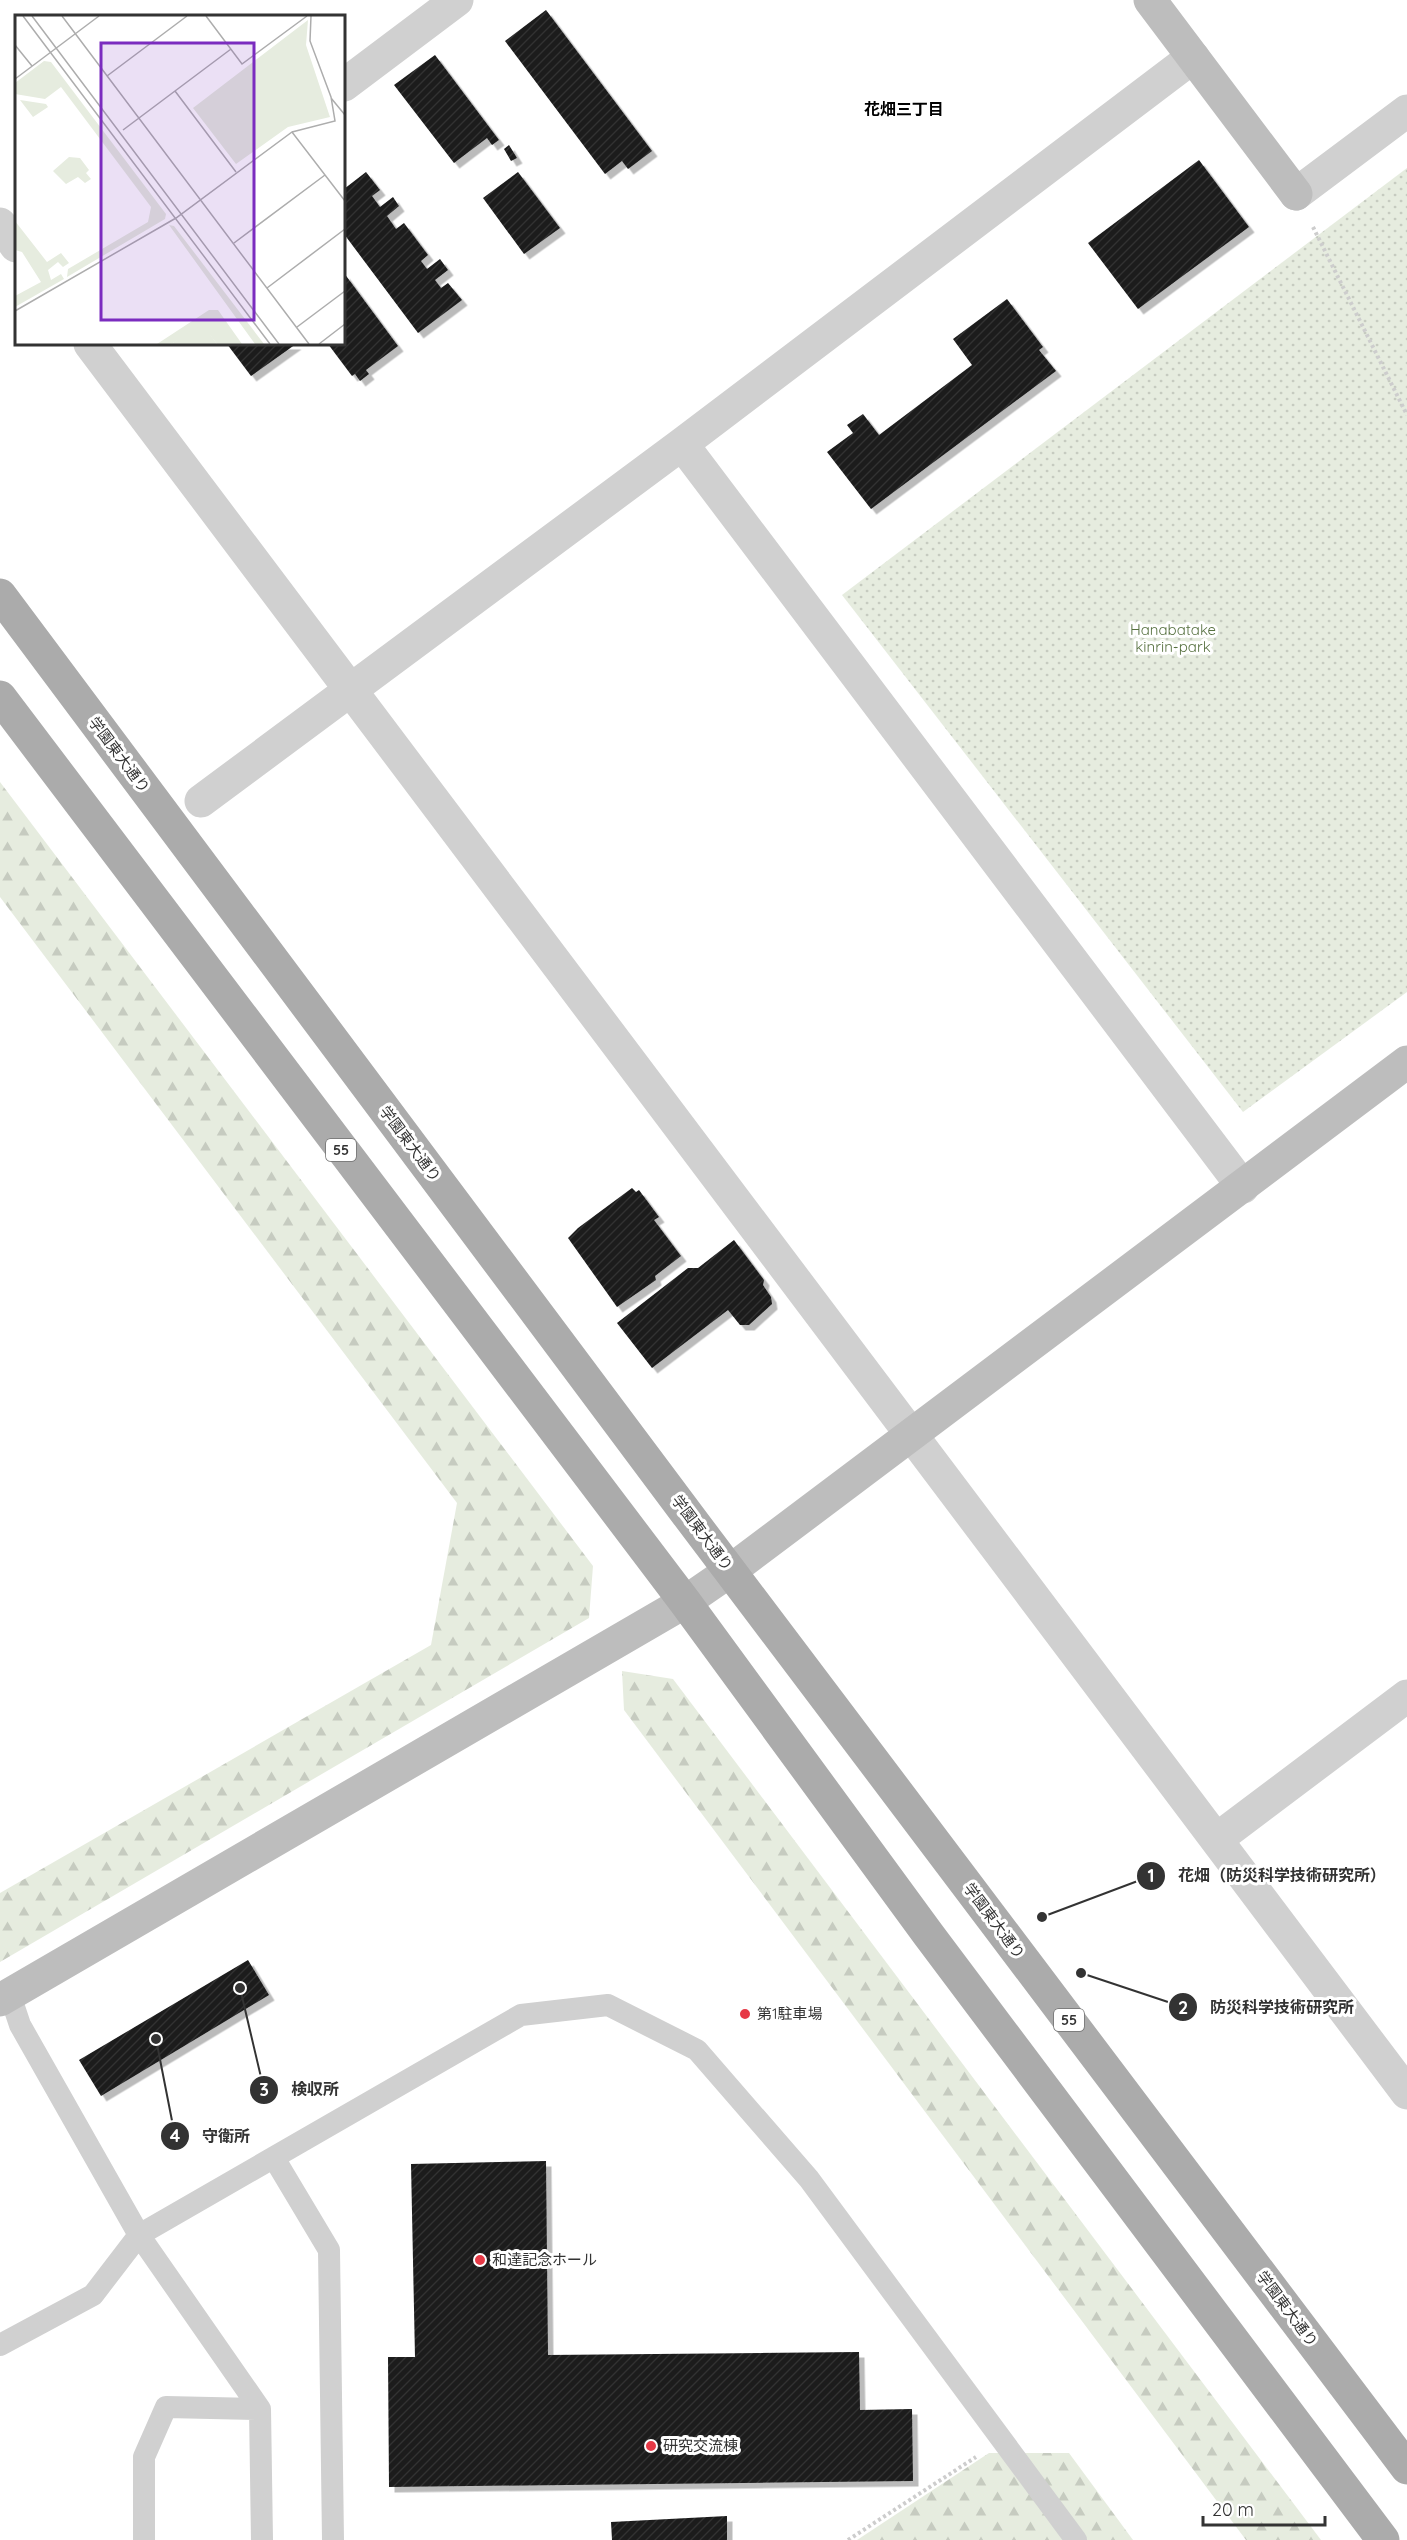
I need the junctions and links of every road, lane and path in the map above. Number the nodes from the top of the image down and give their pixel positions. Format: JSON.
{"nodes":[{"id":1,"x":457,"y":0,"type":"edge"},
{"id":2,"x":1150,"y":0,"type":"edge"},
{"id":3,"x":1192,"y":57,"type":"junction"},
{"id":4,"x":345,"y":84,"type":"edge"},
{"id":5,"x":1407,"y":111,"type":"edge"},
{"id":6,"x":1296,"y":194,"type":"junction"},
{"id":7,"x":0,"y":224,"type":"edge"},
{"id":8,"x":15,"y":245,"type":"edge"},
{"id":9,"x":91,"y":345,"type":"edge"},
{"id":10,"x":1407,"y":415,"type":"edge"},
{"id":11,"x":682,"y":444,"type":"junction"},
{"id":12,"x":0,"y":595,"type":"edge"},
{"id":13,"x":350,"y":690,"type":"junction"},
{"id":14,"x":0,"y":697,"type":"edge"},
{"id":15,"x":201,"y":801,"type":"dead end"},
{"id":16,"x":1407,"y":1062,"type":"edge"},
{"id":17,"x":1243,"y":1187,"type":"junction"},
{"id":18,"x":911,"y":1436,"type":"junction"},
{"id":19,"x":730,"y":1571,"type":"junction"},
{"id":20,"x":685,"y":1602,"type":"junction"},
{"id":21,"x":1407,"y":1696,"type":"edge"},
{"id":22,"x":1216,"y":1839,"type":"junction"},
{"id":23,"x":5,"y":1997,"type":"edge"},
{"id":24,"x":1407,"y":2093,"type":"edge"},
{"id":25,"x":274,"y":2158,"type":"junction"},
{"id":26,"x":139,"y":2235,"type":"junction"},
{"id":27,"x":0,"y":2345,"type":"edge"},
{"id":28,"x":260,"y":2409,"type":"junction"},
{"id":29,"x":1002,"y":2440,"type":"junction"},
{"id":30,"x":1407,"y":2468,"type":"edge"},
{"id":31,"x":144,"y":2540,"type":"edge"},
{"id":32,"x":262,"y":2540,"type":"edge"},
{"id":33,"x":333,"y":2540,"type":"edge"},
{"id":34,"x":848,"y":2540,"type":"edge"},
{"id":35,"x":1076,"y":2540,"type":"edge"},
{"id":36,"x":1383,"y":2540,"type":"edge"}],
"edges":[{"from":1,"to":4,"type":"street"},
{"from":2,"to":3,"type":"street"},
{"from":3,"to":6,"type":"street"},
{"from":3,"to":11,"type":"street"},
{"from":5,"to":6,"type":"street"},
{"from":6,"to":10,"type":"path"},
{"from":7,"to":8,"type":"street"},
{"from":9,"to":13,"type":"street"},
{"from":11,"to":13,"type":"street"},
{"from":11,"to":17,"type":"street"},
{"from":12,"to":19,"type":"main road","name":"学園東大通り","number":"55"},
{"from":13,"to":15,"type":"street"},
{"from":13,"to":18,"type":"street"},
{"from":14,"to":20,"type":"main road","number":"55"},
{"from":16,"to":17,"type":"street"},
{"from":17,"to":18,"type":"street"},
{"from":18,"to":19,"type":"street"},
{"from":18,"to":22,"type":"street"},
{"from":19,"to":20,"type":"street"},
{"from":19,"to":30,"type":"main road","name":"学園東大通り","number":"55"},
{"from":20,"to":23,"type":"street"},
{"from":20,"to":36,"type":"main road","number":"55"},
{"from":21,"to":22,"type":"street"},
{"from":22,"to":24,"type":"street"},
{"from":23,"to":26,"type":"lane"},
{"from":25,"to":26,"type":"lane"},
{"from":25,"to":29,"type":"lane"},
{"from":25,"to":33,"type":"lane"},
{"from":26,"to":27,"type":"lane"},
{"from":26,"to":28,"type":"lane"},
{"from":28,"to":31,"type":"lane"},
{"from":28,"to":32,"type":"lane"},
{"from":29,"to":34,"type":"path"},
{"from":29,"to":35,"type":"lane"}]}
